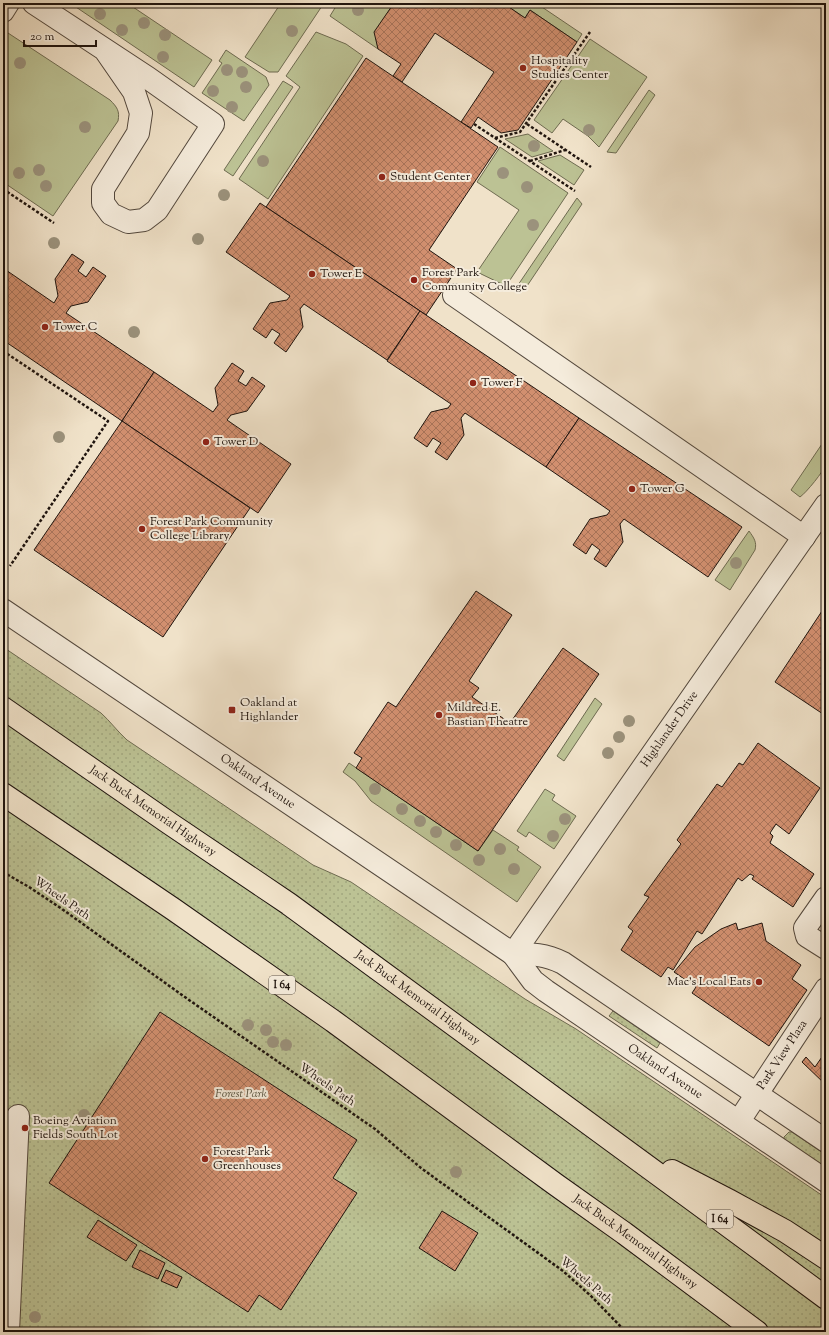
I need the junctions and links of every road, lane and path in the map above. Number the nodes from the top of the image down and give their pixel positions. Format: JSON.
{"nodes":[{"id":1,"x":8,"y":3,"type":"edge"},
{"id":2,"x":34,"y":3,"type":"edge"},
{"id":3,"x":3,"y":11,"type":"edge"},
{"id":4,"x":590,"y":32,"type":"dead end"},
{"id":5,"x":105,"y":50,"type":"junction"},
{"id":6,"x":474,"y":124,"type":"dead end"},
{"id":7,"x":527,"y":124,"type":"junction"},
{"id":8,"x":495,"y":138,"type":"junction"},
{"id":9,"x":566,"y":150,"type":"junction"},
{"id":10,"x":530,"y":161,"type":"junction"},
{"id":11,"x":591,"y":167,"type":"dead end"},
{"id":12,"x":3,"y":189,"type":"edge"},
{"id":13,"x":575,"y":191,"type":"dead end"},
{"id":14,"x":54,"y":223,"type":"dead end"},
{"id":15,"x":454,"y":296,"type":"dead end"},
{"id":16,"x":3,"y":351,"type":"edge"},
{"id":17,"x":826,"y":505,"type":"edge"},
{"id":18,"x":804,"y":538,"type":"junction"},
{"id":19,"x":10,"y":566,"type":"dead end"},
{"id":20,"x":3,"y":610,"type":"edge"},
{"id":21,"x":3,"y":708,"type":"edge"},
{"id":22,"x":3,"y":794,"type":"edge"},
{"id":23,"x":4,"y":872,"type":"edge"},
{"id":24,"x":4,"y":887,"type":"edge"},
{"id":25,"x":826,"y":898,"type":"edge"},
{"id":26,"x":826,"y":948,"type":"edge"},
{"id":27,"x":513,"y":954,"type":"junction"},
{"id":28,"x":826,"y":989,"type":"edge"},
{"id":29,"x":757,"y":1094,"type":"junction"},
{"id":30,"x":18,"y":1116,"type":"dead end"},
{"id":31,"x":739,"y":1121,"type":"junction"},
{"id":32,"x":826,"y":1141,"type":"edge"},
{"id":33,"x":613,"y":1142,"type":"junction"},
{"id":34,"x":826,"y":1181,"type":"edge"},
{"id":35,"x":826,"y":1258,"type":"edge"},
{"id":36,"x":826,"y":1298,"type":"edge"},
{"id":37,"x":8,"y":1332,"type":"edge"},
{"id":38,"x":626,"y":1332,"type":"edge"},
{"id":39,"x":757,"y":1332,"type":"edge"}],
"edges":[{"from":1,"to":3,"type":"street"},
{"from":2,"to":5,"type":"street"},
{"from":4,"to":7,"type":"path"},
{"from":5,"to":5,"type":"street"},
{"from":6,"to":8,"type":"path"},
{"from":7,"to":8,"type":"path"},
{"from":7,"to":9,"type":"path"},
{"from":8,"to":10,"type":"path"},
{"from":9,"to":10,"type":"path"},
{"from":9,"to":11,"type":"path"},
{"from":10,"to":13,"type":"path"},
{"from":12,"to":14,"type":"path"},
{"from":15,"to":18,"type":"street"},
{"from":16,"to":19,"type":"path"},
{"from":17,"to":18,"type":"street","name":"Highlander Drive"},
{"from":18,"to":27,"type":"street","name":"Highlander Drive"},
{"from":20,"to":27,"type":"street","name":"Oakland Avenue"},
{"from":21,"to":33,"type":"highway","name":"Jack Buck Memorial Highway","number":"I 64"},
{"from":22,"to":39,"type":"highway","name":"Jack Buck Memorial Highway","number":"I 64"},
{"from":23,"to":24,"type":"path"},
{"from":23,"to":38,"type":"path","name":"Wheels Path"},
{"from":25,"to":26,"type":"street"},
{"from":27,"to":29,"type":"street"},
{"from":27,"to":31,"type":"street","name":"Oakland Avenue"},
{"from":28,"to":29,"type":"street","name":"Park View Plaza"},
{"from":29,"to":31,"type":"street","name":"Park View Plaza"},
{"from":29,"to":32,"type":"street"},
{"from":30,"to":37,"type":"street"},
{"from":31,"to":34,"type":"street","name":"Oakland Avenue"},
{"from":33,"to":35,"type":"highway"},
{"from":33,"to":36,"type":"highway","name":"Jack Buck Memorial Highway","number":"I 64"}]}
